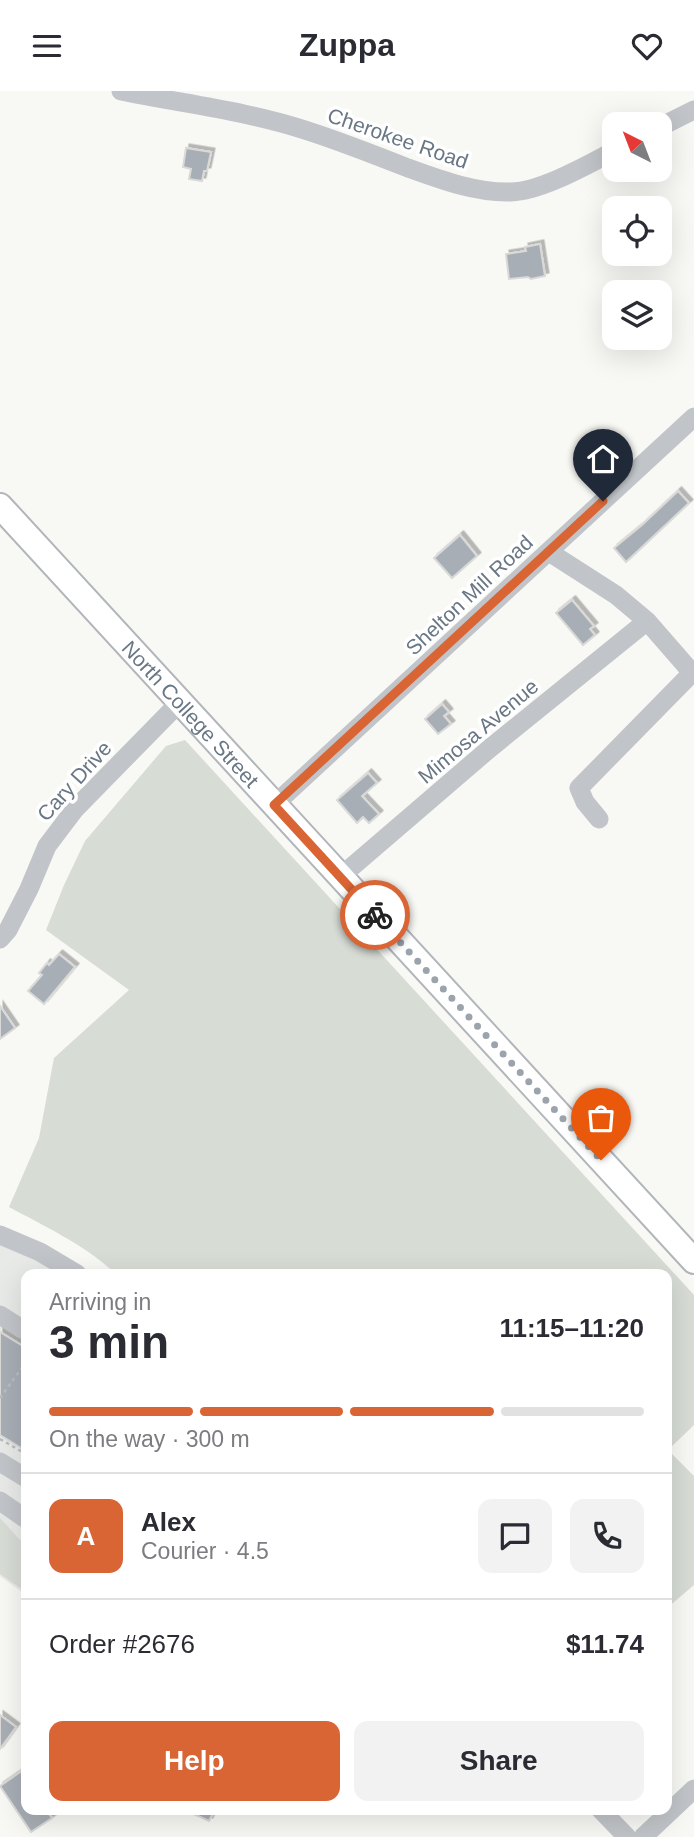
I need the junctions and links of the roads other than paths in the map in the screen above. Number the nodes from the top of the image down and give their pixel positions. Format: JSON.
{"nodes":[{"id":1,"x":123,"y":91,"type":"edge"},
{"id":2,"x":694,"y":110,"type":"edge"},
{"id":3,"x":672,"y":121,"type":"edge"},
{"id":4,"x":602,"y":157,"type":"edge"},
{"id":5,"x":694,"y":417,"type":"edge"},
{"id":6,"x":0,"y":506,"type":"edge"},
{"id":7,"x":549,"y":552,"type":"junction"},
{"id":8,"x":647,"y":621,"type":"junction"},
{"id":9,"x":693,"y":674,"type":"edge"},
{"id":10,"x":180,"y":702,"type":"junction"},
{"id":11,"x":274,"y":805,"type":"junction"},
{"id":12,"x":599,"y":819,"type":"dead end"},
{"id":13,"x":340,"y":877,"type":"junction"},
{"id":14,"x":0,"y":939,"type":"edge"},
{"id":15,"x":0,"y":1235,"type":"edge"},
{"id":16,"x":694,"y":1261,"type":"edge"},
{"id":17,"x":69,"y":1269,"type":"edge"},
{"id":18,"x":0,"y":1315,"type":"edge"},
{"id":19,"x":21,"y":1328,"type":"edge"},
{"id":20,"x":0,"y":1462,"type":"edge"},
{"id":21,"x":21,"y":1475,"type":"edge"},
{"id":22,"x":0,"y":1501,"type":"edge"},
{"id":23,"x":21,"y":1516,"type":"edge"},
{"id":24,"x":694,"y":1789,"type":"edge"},
{"id":25,"x":672,"y":1810,"type":"edge"},
{"id":26,"x":606,"y":1815,"type":"edge"},
{"id":27,"x":666,"y":1815,"type":"edge"},
{"id":28,"x":627,"y":1837,"type":"edge"},
{"id":29,"x":643,"y":1837,"type":"edge"}],
"edges":[{"from":1,"to":4,"type":"street","name":"Cherokee Road"},
{"from":2,"to":3,"type":"street"},
{"from":5,"to":7,"type":"street","name":"Shelton Mill Road"},
{"from":6,"to":10,"type":"main road","name":"North College Street"},
{"from":7,"to":8,"type":"street"},
{"from":7,"to":11,"type":"street","name":"Shelton Mill Road"},
{"from":8,"to":9,"type":"street"},
{"from":8,"to":13,"type":"street","name":"Mimosa Avenue"},
{"from":9,"to":12,"type":"street"},
{"from":10,"to":11,"type":"main road","name":"North College Street"},
{"from":10,"to":14,"type":"street","name":"Cary Drive"},
{"from":11,"to":13,"type":"main road","name":"North College Street"},
{"from":13,"to":16,"type":"main road","name":"North College Street"},
{"from":15,"to":17,"type":"street"},
{"from":18,"to":19,"type":"street"},
{"from":20,"to":21,"type":"street"},
{"from":22,"to":23,"type":"street"},
{"from":24,"to":25,"type":"street"},
{"from":26,"to":28,"type":"street"},
{"from":27,"to":29,"type":"street"}]}
